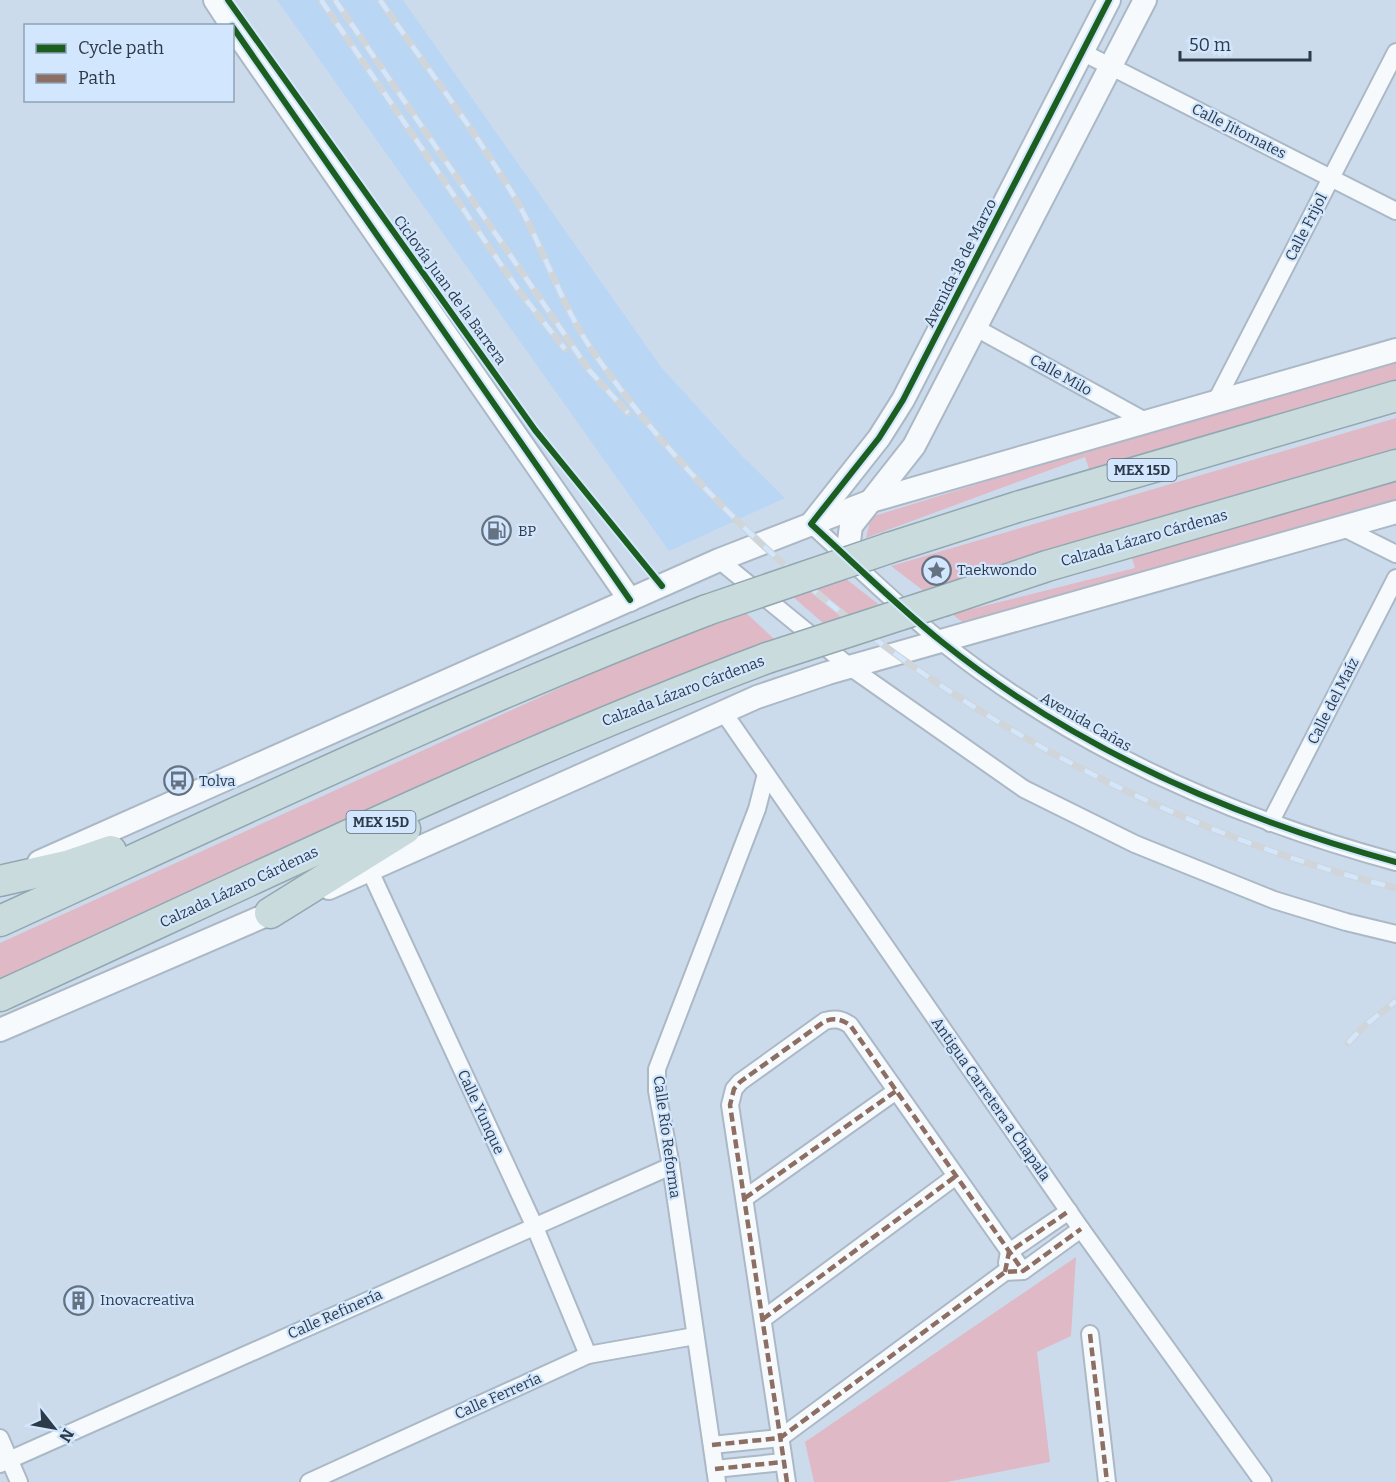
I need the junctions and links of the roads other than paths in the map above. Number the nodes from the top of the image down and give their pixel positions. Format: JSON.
{"nodes":[{"id":1,"x":214,"y":0,"type":"edge"},
{"id":2,"x":1109,"y":0,"type":"edge"},
{"id":3,"x":1145,"y":0,"type":"edge"},
{"id":4,"x":231,"y":24,"type":"edge"},
{"id":5,"x":234,"y":29,"type":"edge"},
{"id":6,"x":1082,"y":52,"type":"junction"},
{"id":7,"x":1396,"y":52,"type":"edge"},
{"id":8,"x":1112,"y":67,"type":"junction"},
{"id":9,"x":1331,"y":178,"type":"junction"},
{"id":10,"x":1396,"y":211,"type":"edge"},
{"id":11,"x":976,"y":328,"type":"junction"},
{"id":12,"x":1396,"y":350,"type":"edge"},
{"id":13,"x":1396,"y":396,"type":"edge"},
{"id":14,"x":1216,"y":401,"type":"junction"},
{"id":15,"x":1147,"y":422,"type":"junction"},
{"id":16,"x":1396,"y":465,"type":"edge"},
{"id":17,"x":871,"y":501,"type":"junction"},
{"id":18,"x":1396,"y":512,"type":"edge"},
{"id":19,"x":810,"y":524,"type":"junction"},
{"id":20,"x":1342,"y":526,"type":"junction"},
{"id":21,"x":1396,"y":554,"type":"edge"},
{"id":22,"x":847,"y":557,"type":"junction"},
{"id":23,"x":719,"y":560,"type":"junction"},
{"id":24,"x":1396,"y":578,"type":"edge"},
{"id":25,"x":630,"y":600,"type":"junction"},
{"id":26,"x":941,"y":641,"type":"junction"},
{"id":27,"x":850,"y":667,"type":"junction"},
{"id":28,"x":724,"y":713,"type":"junction"},
{"id":29,"x":506,"y":765,"type":"junction"},
{"id":30,"x":330,"y":771,"type":"junction"},
{"id":31,"x":766,"y":774,"type":"junction"},
{"id":32,"x":1270,"y":823,"type":"junction"},
{"id":33,"x":1396,"y":862,"type":"edge"},
{"id":34,"x":369,"y":871,"type":"junction"},
{"id":35,"x":0,"y":880,"type":"edge"},
{"id":36,"x":270,"y":913,"type":"junction"},
{"id":37,"x":0,"y":921,"type":"edge"},
{"id":38,"x":1396,"y":934,"type":"edge"},
{"id":39,"x":0,"y":996,"type":"edge"},
{"id":40,"x":0,"y":1030,"type":"edge"},
{"id":41,"x":896,"y":1091,"type":"junction"},
{"id":42,"x":671,"y":1166,"type":"junction"},
{"id":43,"x":956,"y":1176,"type":"junction"},
{"id":44,"x":745,"y":1198,"type":"junction"},
{"id":45,"x":1069,"y":1211,"type":"junction"},
{"id":46,"x":534,"y":1225,"type":"junction"},
{"id":47,"x":1081,"y":1229,"type":"junction"},
{"id":48,"x":1009,"y":1252,"type":"junction"},
{"id":49,"x":1023,"y":1271,"type":"junction"},
{"id":50,"x":1005,"y":1272,"type":"junction"},
{"id":51,"x":763,"y":1319,"type":"junction"},
{"id":52,"x":1090,"y":1334,"type":"dead end"},
{"id":53,"x":695,"y":1336,"type":"junction"},
{"id":54,"x":588,"y":1355,"type":"junction"},
{"id":55,"x":0,"y":1438,"type":"edge"},
{"id":56,"x":780,"y":1438,"type":"junction"},
{"id":57,"x":712,"y":1445,"type":"junction"},
{"id":58,"x":5,"y":1462,"type":"edge"},
{"id":59,"x":783,"y":1462,"type":"junction"},
{"id":60,"x":716,"y":1475,"type":"edge"},
{"id":61,"x":20,"y":1482,"type":"edge"},
{"id":62,"x":309,"y":1482,"type":"edge"},
{"id":63,"x":787,"y":1482,"type":"edge"},
{"id":64,"x":1107,"y":1482,"type":"edge"},
{"id":65,"x":1263,"y":1482,"type":"edge"}],
"edges":[{"from":1,"to":4,"type":"main road"},
{"from":2,"to":6,"type":"main road","name":"Avenida 18 de Marzo"},
{"from":3,"to":8,"type":"main road"},
{"from":5,"to":25,"type":"main road"},
{"from":6,"to":8,"type":"street","name":"Calle Jitomates"},
{"from":6,"to":19,"type":"main road","name":"Avenida 18 de Marzo"},
{"from":7,"to":9,"type":"street","name":"Calle Frijol"},
{"from":8,"to":9,"type":"street","name":"Calle Jitomates"},
{"from":8,"to":11,"type":"main road"},
{"from":9,"to":10,"type":"street","name":"Calle Jitomates"},
{"from":9,"to":14,"type":"street","name":"Calle Frijol"},
{"from":11,"to":15,"type":"street","name":"Calle Milo"},
{"from":11,"to":17,"type":"main road"},
{"from":12,"to":14,"type":"main road"},
{"from":13,"to":30,"type":"highway","number":"MEX 15D","bridge":true},
{"from":14,"to":15,"type":"main road"},
{"from":15,"to":17,"type":"main road"},
{"from":16,"to":29,"type":"highway","name":"Calzada Lázaro Cárdenas","number":"MEX 15D","bridge":true},
{"from":17,"to":19,"type":"main road"},
{"from":17,"to":22,"type":"main road"},
{"from":18,"to":20,"type":"main road"},
{"from":19,"to":22,"type":"street","name":"Avenida Cañas"},
{"from":19,"to":23,"type":"main road"},
{"from":20,"to":21,"type":"street"},
{"from":20,"to":26,"type":"main road"},
{"from":22,"to":26,"type":"street","name":"Avenida Cañas"},
{"from":23,"to":25,"type":"main road"},
{"from":23,"to":27,"type":"street"},
{"from":24,"to":32,"type":"street","name":"Calle del Maíz"},
{"from":25,"to":35,"type":"main road"},
{"from":26,"to":27,"type":"main road"},
{"from":26,"to":32,"type":"street","name":"Avenida Cañas"},
{"from":27,"to":28,"type":"main road"},
{"from":27,"to":38,"type":"street"},
{"from":28,"to":31,"type":"street","name":"Antigua Carretera a Chapala"},
{"from":28,"to":34,"type":"main road"},
{"from":29,"to":36,"type":"highway"},
{"from":29,"to":39,"type":"highway","name":"Calzada Lázaro Cárdenas","number":"MEX 15D"},
{"from":30,"to":35,"type":"highway"},
{"from":30,"to":37,"type":"highway","number":"MEX 15D"},
{"from":31,"to":42,"type":"street","name":"Calle Río Reforma"},
{"from":31,"to":45,"type":"street","name":"Antigua Carretera a Chapala"},
{"from":32,"to":33,"type":"street","name":"Avenida Cañas"},
{"from":34,"to":36,"type":"main road"},
{"from":34,"to":46,"type":"street","name":"Calle Yunque"},
{"from":36,"to":40,"type":"main road"},
{"from":41,"to":43,"type":"street"},
{"from":41,"to":44,"type":"street"},
{"from":41,"to":44,"type":"street"},
{"from":42,"to":46,"type":"street","name":"Calle Refinería"},
{"from":42,"to":53,"type":"street","name":"Calle Río Reforma"},
{"from":43,"to":48,"type":"street"},
{"from":43,"to":51,"type":"street"},
{"from":44,"to":51,"type":"street"},
{"from":45,"to":47,"type":"street","name":"Antigua Carretera a Chapala"},
{"from":45,"to":48,"type":"street"},
{"from":46,"to":54,"type":"street","name":"Calle Yunque"},
{"from":46,"to":58,"type":"street","name":"Calle Refinería"},
{"from":47,"to":49,"type":"street"},
{"from":47,"to":65,"type":"street","name":"Antigua Carretera a Chapala"},
{"from":48,"to":49,"type":"street"},
{"from":48,"to":50,"type":"street"},
{"from":49,"to":50,"type":"street"},
{"from":50,"to":56,"type":"street"},
{"from":51,"to":56,"type":"street"},
{"from":52,"to":64,"type":"street"},
{"from":53,"to":54,"type":"street","name":"Calle Ferrería"},
{"from":53,"to":57,"type":"street","name":"Calle Río Reforma"},
{"from":54,"to":62,"type":"street","name":"Calle Ferrería"},
{"from":55,"to":58,"type":"street"},
{"from":56,"to":57,"type":"street"},
{"from":56,"to":59,"type":"street"},
{"from":57,"to":60,"type":"street","name":"Calle Río Reforma"},
{"from":58,"to":61,"type":"street"},
{"from":59,"to":60,"type":"street"},
{"from":59,"to":63,"type":"street"}]}
